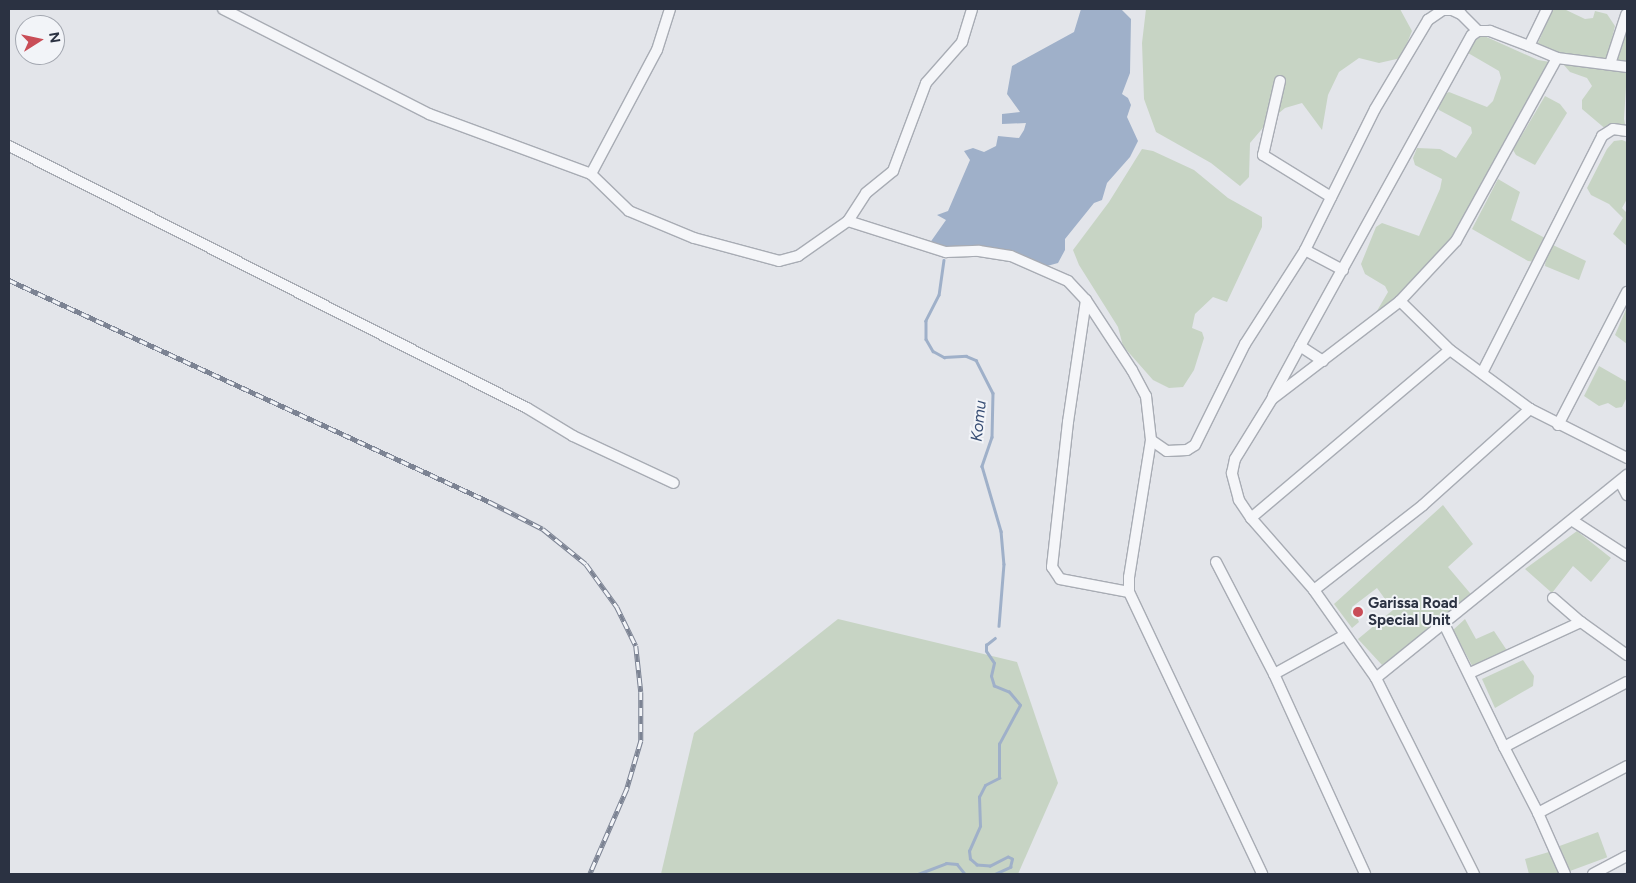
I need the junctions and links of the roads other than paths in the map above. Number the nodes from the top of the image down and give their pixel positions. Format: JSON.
{"nodes":[{"id":1,"x":224,"y":9,"type":"edge"},
{"id":2,"x":670,"y":9,"type":"edge"},
{"id":3,"x":972,"y":9,"type":"edge"},
{"id":4,"x":1452,"y":9,"type":"edge"},
{"id":5,"x":1547,"y":9,"type":"edge"},
{"id":6,"x":1627,"y":14,"type":"edge"},
{"id":7,"x":1478,"y":31,"type":"junction"},
{"id":8,"x":1529,"y":46,"type":"junction"},
{"id":9,"x":1557,"y":58,"type":"junction"},
{"id":10,"x":1610,"y":64,"type":"junction"},
{"id":11,"x":1627,"y":67,"type":"edge"},
{"id":12,"x":1280,"y":81,"type":"dead end"},
{"id":13,"x":1627,"y":131,"type":"edge"},
{"id":14,"x":9,"y":146,"type":"edge"},
{"id":15,"x":591,"y":174,"type":"junction"},
{"id":16,"x":1331,"y":197,"type":"junction"},
{"id":17,"x":848,"y":221,"type":"junction"},
{"id":18,"x":1304,"y":250,"type":"junction"},
{"id":19,"x":1343,"y":270,"type":"junction"},
{"id":20,"x":1627,"y":292,"type":"edge"},
{"id":21,"x":1086,"y":300,"type":"junction"},
{"id":22,"x":1400,"y":301,"type":"junction"},
{"id":23,"x":1300,"y":346,"type":"junction"},
{"id":24,"x":1450,"y":350,"type":"junction"},
{"id":25,"x":1323,"y":361,"type":"junction"},
{"id":26,"x":1482,"y":373,"type":"junction"},
{"id":27,"x":1272,"y":399,"type":"junction"},
{"id":28,"x":1530,"y":409,"type":"junction"},
{"id":29,"x":1558,"y":425,"type":"junction"},
{"id":30,"x":1151,"y":440,"type":"junction"},
{"id":31,"x":1627,"y":458,"type":"edge"},
{"id":32,"x":1624,"y":478,"type":"edge"},
{"id":33,"x":674,"y":483,"type":"dead end"},
{"id":34,"x":1627,"y":495,"type":"edge"},
{"id":35,"x":1251,"y":518,"type":"junction"},
{"id":36,"x":1573,"y":521,"type":"junction"},
{"id":37,"x":1627,"y":556,"type":"edge"},
{"id":38,"x":1216,"y":562,"type":"dead end"},
{"id":39,"x":1314,"y":590,"type":"junction"},
{"id":40,"x":1129,"y":592,"type":"junction"},
{"id":41,"x":1553,"y":598,"type":"dead end"},
{"id":42,"x":1581,"y":622,"type":"junction"},
{"id":43,"x":1444,"y":624,"type":"junction"},
{"id":44,"x":1345,"y":635,"type":"junction"},
{"id":45,"x":1627,"y":655,"type":"edge"},
{"id":46,"x":1470,"y":673,"type":"junction"},
{"id":47,"x":1274,"y":674,"type":"junction"},
{"id":48,"x":1376,"y":678,"type":"junction"},
{"id":49,"x":1627,"y":682,"type":"edge"},
{"id":50,"x":1504,"y":747,"type":"junction"},
{"id":51,"x":1627,"y":766,"type":"edge"},
{"id":52,"x":1538,"y":812,"type":"junction"},
{"id":53,"x":1627,"y":856,"type":"edge"},
{"id":54,"x":1262,"y":874,"type":"edge"},
{"id":55,"x":1365,"y":874,"type":"edge"},
{"id":56,"x":1474,"y":874,"type":"edge"},
{"id":57,"x":1565,"y":874,"type":"edge"},
{"id":58,"x":1593,"y":874,"type":"edge"}],
"edges":[{"from":1,"to":15,"type":"street"},
{"from":2,"to":15,"type":"street"},
{"from":3,"to":17,"type":"street"},
{"from":4,"to":7,"type":"street"},
{"from":4,"to":16,"type":"street"},
{"from":5,"to":8,"type":"street"},
{"from":6,"to":10,"type":"street"},
{"from":7,"to":8,"type":"street"},
{"from":7,"to":19,"type":"street"},
{"from":8,"to":9,"type":"street"},
{"from":9,"to":10,"type":"street"},
{"from":9,"to":22,"type":"street"},
{"from":10,"to":11,"type":"street"},
{"from":12,"to":16,"type":"street"},
{"from":13,"to":26,"type":"street"},
{"from":14,"to":33,"type":"street"},
{"from":15,"to":17,"type":"street"},
{"from":16,"to":18,"type":"street"},
{"from":17,"to":21,"type":"street"},
{"from":18,"to":19,"type":"street"},
{"from":18,"to":30,"type":"street"},
{"from":19,"to":23,"type":"street"},
{"from":20,"to":29,"type":"street"},
{"from":21,"to":30,"type":"street"},
{"from":21,"to":40,"type":"street"},
{"from":22,"to":24,"type":"street"},
{"from":22,"to":25,"type":"street"},
{"from":23,"to":25,"type":"street"},
{"from":23,"to":27,"type":"street"},
{"from":24,"to":26,"type":"street"},
{"from":24,"to":35,"type":"street"},
{"from":25,"to":27,"type":"street"},
{"from":26,"to":28,"type":"street"},
{"from":27,"to":35,"type":"street"},
{"from":28,"to":29,"type":"street"},
{"from":28,"to":39,"type":"street"},
{"from":29,"to":31,"type":"street"},
{"from":30,"to":40,"type":"street"},
{"from":32,"to":34,"type":"street"},
{"from":32,"to":36,"type":"street"},
{"from":35,"to":39,"type":"street"},
{"from":36,"to":37,"type":"street"},
{"from":36,"to":43,"type":"street"},
{"from":38,"to":47,"type":"street"},
{"from":39,"to":44,"type":"street"},
{"from":40,"to":54,"type":"street"},
{"from":41,"to":42,"type":"street"},
{"from":42,"to":45,"type":"street"},
{"from":42,"to":46,"type":"street"},
{"from":43,"to":46,"type":"street"},
{"from":43,"to":48,"type":"street"},
{"from":44,"to":47,"type":"street"},
{"from":44,"to":48,"type":"street"},
{"from":46,"to":50,"type":"street"},
{"from":47,"to":55,"type":"street"},
{"from":48,"to":56,"type":"street"},
{"from":49,"to":50,"type":"street"},
{"from":50,"to":52,"type":"street"},
{"from":51,"to":52,"type":"street"},
{"from":52,"to":57,"type":"street"},
{"from":53,"to":58,"type":"street"}]}
